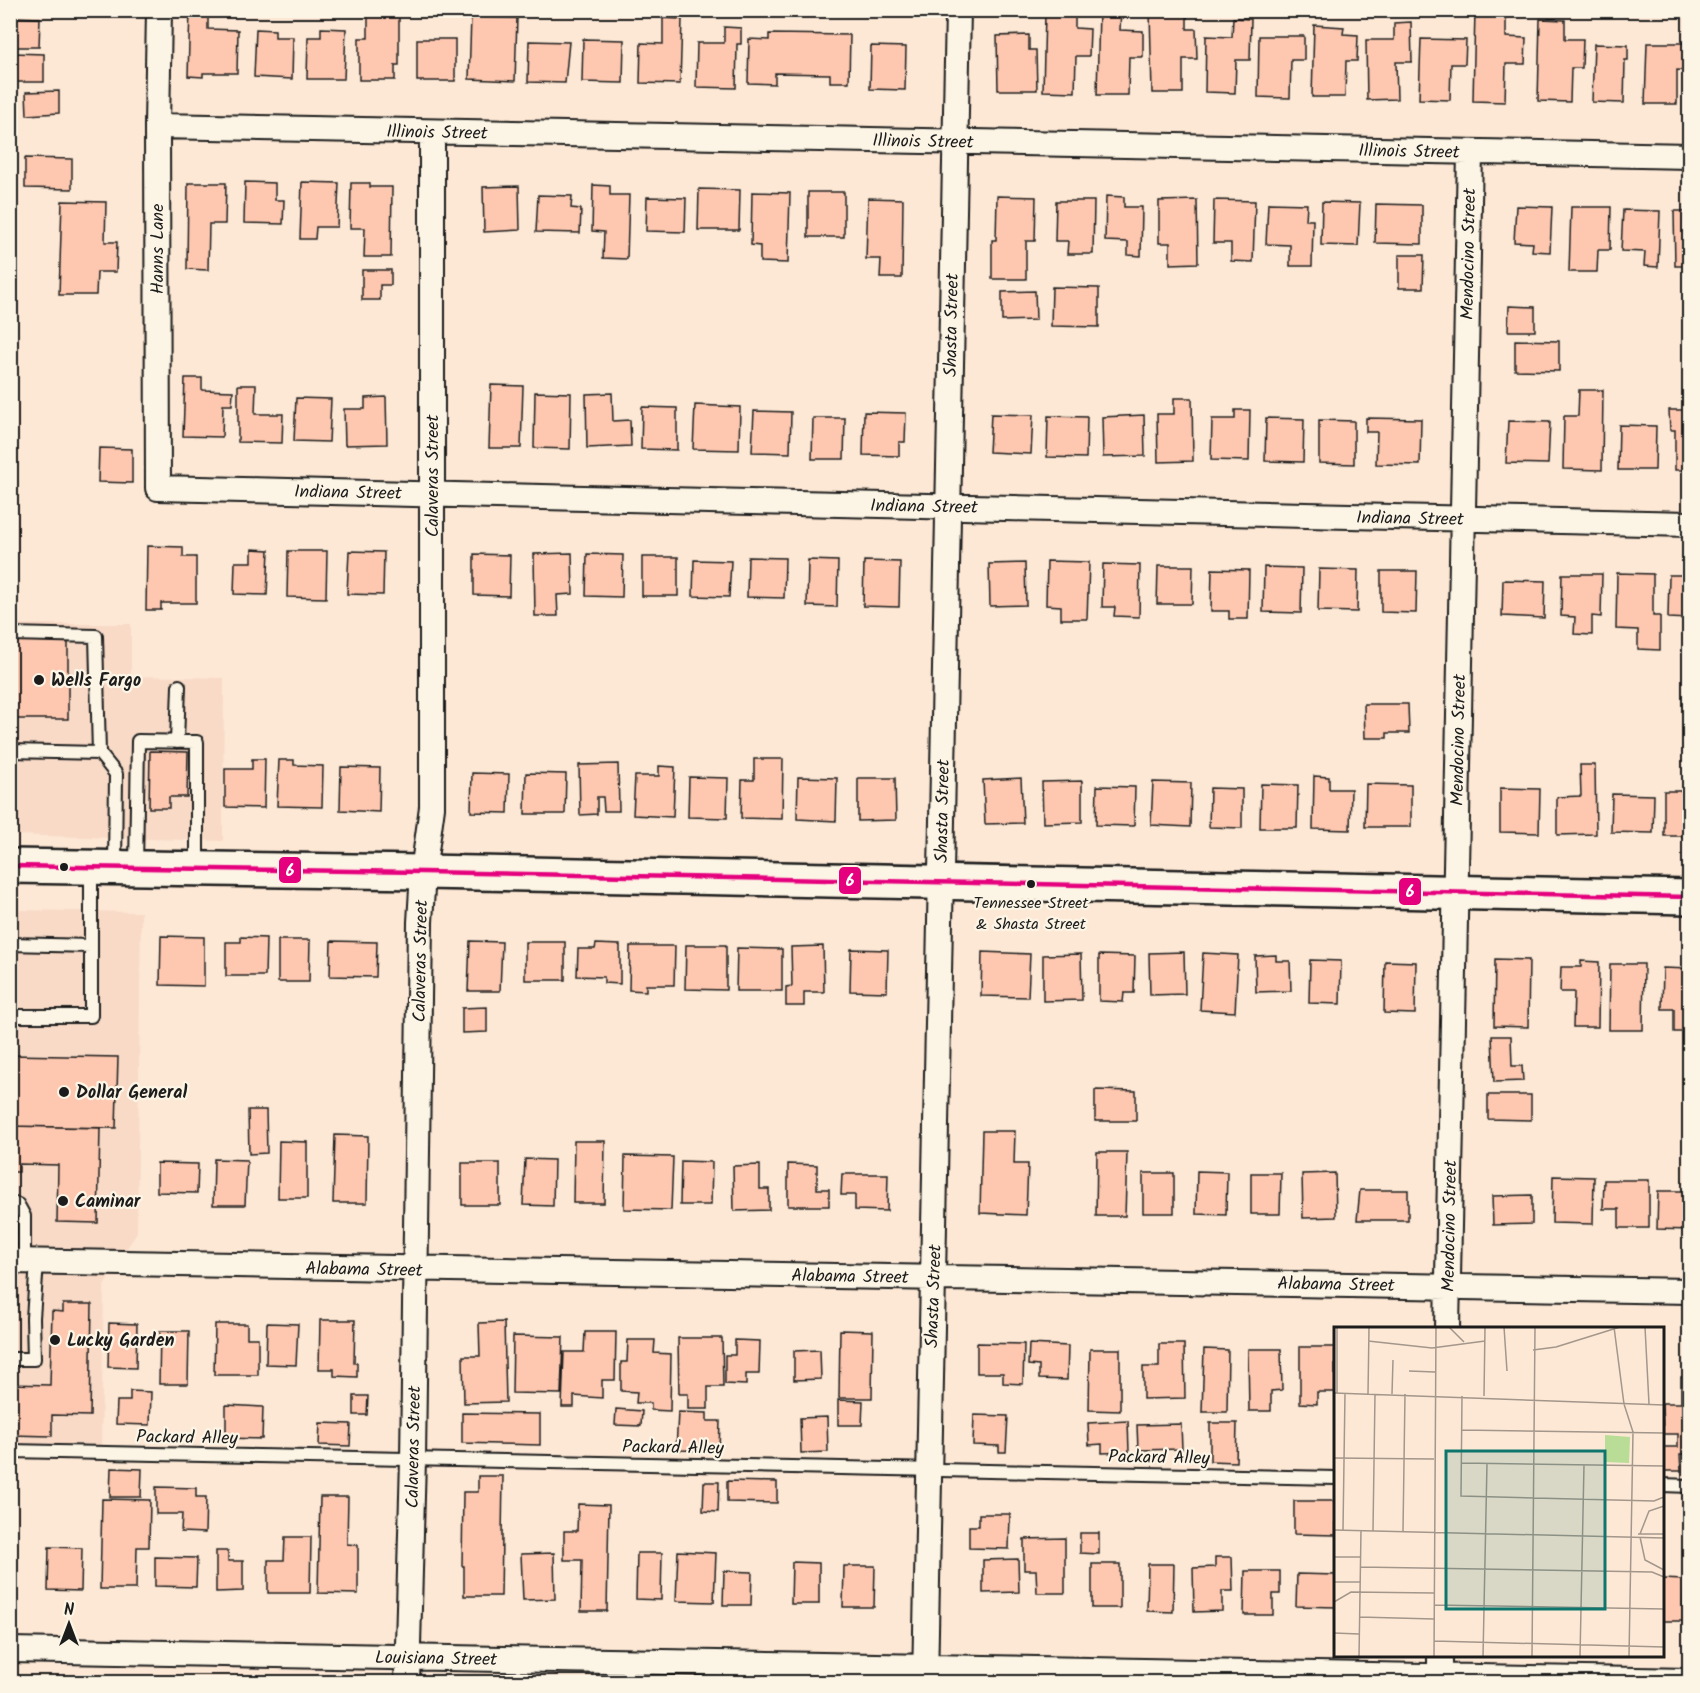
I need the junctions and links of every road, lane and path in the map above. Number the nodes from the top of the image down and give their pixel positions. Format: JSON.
{"nodes":[{"id":1,"x":159,"y":10,"type":"edge"},
{"id":2,"x":958,"y":10,"type":"edge"},
{"id":3,"x":157,"y":126,"type":"junction"},
{"id":4,"x":432,"y":132,"type":"junction"},
{"id":5,"x":955,"y":142,"type":"junction"},
{"id":6,"x":1470,"y":152,"type":"junction"},
{"id":7,"x":1689,"y":156,"type":"edge"},
{"id":8,"x":158,"y":488,"type":"joint"},
{"id":9,"x":432,"y":494,"type":"junction"},
{"id":10,"x":948,"y":507,"type":"junction"},
{"id":11,"x":1463,"y":519,"type":"junction"},
{"id":12,"x":1689,"y":524,"type":"edge"},
{"id":13,"x":10,"y":634,"type":"edge"},
{"id":14,"x":179,"y":686,"type":"dead end"},
{"id":15,"x":177,"y":742,"type":"junction"},
{"id":16,"x":10,"y":751,"type":"edge"},
{"id":17,"x":99,"y":753,"type":"junction"},
{"id":18,"x":10,"y":866,"type":"edge"},
{"id":19,"x":114,"y":868,"type":"junction"},
{"id":20,"x":197,"y":870,"type":"junction"},
{"id":21,"x":423,"y":872,"type":"junction"},
{"id":22,"x":940,"y":882,"type":"junction"},
{"id":23,"x":1455,"y":892,"type":"junction"},
{"id":24,"x":1689,"y":897,"type":"edge"},
{"id":25,"x":10,"y":944,"type":"edge"},
{"id":26,"x":91,"y":945,"type":"junction"},
{"id":27,"x":10,"y":1016,"type":"edge"},
{"id":28,"x":10,"y":1202,"type":"edge"},
{"id":29,"x":24,"y":1261,"type":"edge"},
{"id":30,"x":415,"y":1270,"type":"junction"},
{"id":31,"x":934,"y":1277,"type":"junction"},
{"id":32,"x":1448,"y":1286,"type":"junction"},
{"id":33,"x":1689,"y":1291,"type":"edge"},
{"id":34,"x":1447,"y":1327,"type":"edge"},
{"id":35,"x":10,"y":1359,"type":"edge"},
{"id":36,"x":10,"y":1451,"type":"edge"},
{"id":37,"x":413,"y":1460,"type":"junction"},
{"id":38,"x":928,"y":1470,"type":"junction"},
{"id":39,"x":1334,"y":1478,"type":"edge"},
{"id":40,"x":1664,"y":1485,"type":"edge"},
{"id":41,"x":1689,"y":1486,"type":"edge"},
{"id":42,"x":10,"y":1650,"type":"edge"},
{"id":43,"x":407,"y":1658,"type":"junction"},
{"id":44,"x":1440,"y":1672,"type":"edge"},
{"id":45,"x":926,"y":1675,"type":"edge"},
{"id":46,"x":1689,"y":1681,"type":"edge"},
{"id":47,"x":407,"y":1683,"type":"edge"}],
"edges":[{"from":1,"to":3,"type":"street","name":"Hanns Lane"},
{"from":2,"to":5,"type":"street","name":"Shasta Street"},
{"from":3,"to":4,"type":"street","name":"Illinois Street"},
{"from":3,"to":8,"type":"street","name":"Hanns Lane"},
{"from":4,"to":5,"type":"street","name":"Illinois Street"},
{"from":4,"to":9,"type":"street","name":"Calaveras Street"},
{"from":5,"to":6,"type":"street","name":"Illinois Street"},
{"from":5,"to":10,"type":"street","name":"Shasta Street"},
{"from":6,"to":7,"type":"street","name":"Illinois Street"},
{"from":6,"to":11,"type":"street","name":"Mendocino Street"},
{"from":8,"to":9,"type":"street","name":"Indiana Street"},
{"from":9,"to":10,"type":"street","name":"Indiana Street"},
{"from":9,"to":21,"type":"street","name":"Calaveras Street"},
{"from":10,"to":11,"type":"street","name":"Indiana Street"},
{"from":10,"to":22,"type":"street","name":"Shasta Street"},
{"from":11,"to":12,"type":"street","name":"Indiana Street"},
{"from":11,"to":23,"type":"street","name":"Mendocino Street"},
{"from":13,"to":17,"type":"lane"},
{"from":14,"to":15,"type":"lane"},
{"from":15,"to":19,"type":"lane"},
{"from":15,"to":20,"type":"lane"},
{"from":16,"to":17,"type":"lane"},
{"from":17,"to":19,"type":"lane"},
{"from":18,"to":19,"type":"main road"},
{"from":19,"to":20,"type":"main road"},
{"from":19,"to":26,"type":"lane"},
{"from":20,"to":21,"type":"main road"},
{"from":21,"to":22,"type":"main road"},
{"from":21,"to":30,"type":"street","name":"Calaveras Street"},
{"from":22,"to":23,"type":"main road"},
{"from":22,"to":31,"type":"street","name":"Shasta Street"},
{"from":23,"to":24,"type":"main road"},
{"from":23,"to":32,"type":"street","name":"Mendocino Street"},
{"from":25,"to":26,"type":"lane"},
{"from":26,"to":27,"type":"lane"},
{"from":28,"to":29,"type":"lane"},
{"from":29,"to":30,"type":"street","name":"Alabama Street"},
{"from":29,"to":35,"type":"lane"},
{"from":30,"to":31,"type":"street","name":"Alabama Street"},
{"from":30,"to":37,"type":"street","name":"Calaveras Street"},
{"from":31,"to":32,"type":"street","name":"Alabama Street"},
{"from":31,"to":38,"type":"street","name":"Shasta Street"},
{"from":32,"to":33,"type":"street","name":"Alabama Street"},
{"from":32,"to":34,"type":"street","name":"Mendocino Street"},
{"from":36,"to":37,"type":"lane","name":"Packard Alley"},
{"from":37,"to":38,"type":"lane","name":"Packard Alley"},
{"from":37,"to":43,"type":"street","name":"Calaveras Street"},
{"from":38,"to":39,"type":"lane","name":"Packard Alley"},
{"from":38,"to":45,"type":"street","name":"Shasta Street"},
{"from":40,"to":41,"type":"lane"},
{"from":42,"to":43,"type":"street","name":"Louisiana Street"},
{"from":43,"to":45,"type":"street","name":"Louisiana Street"},
{"from":43,"to":47,"type":"street","name":"Calaveras Street"},
{"from":44,"to":45,"type":"street","name":"Louisiana Street"},
{"from":44,"to":46,"type":"street","name":"Louisiana Street"}]}
